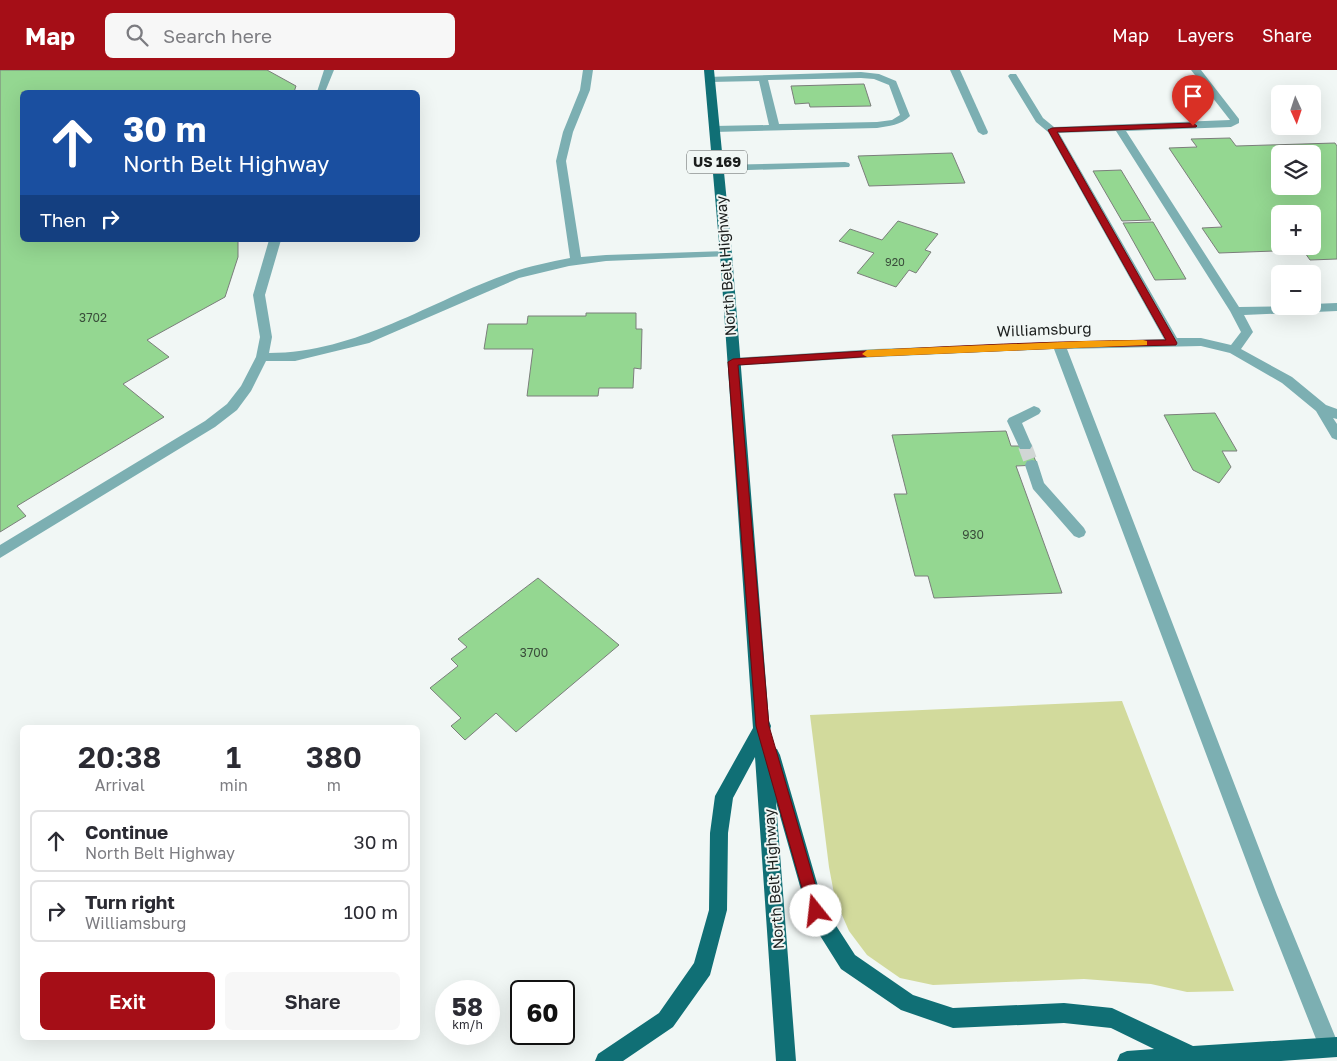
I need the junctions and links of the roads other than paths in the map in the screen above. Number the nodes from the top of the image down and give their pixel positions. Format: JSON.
{"nodes":[{"id":1,"x":329,"y":70,"type":"edge"},
{"id":2,"x":588,"y":70,"type":"edge"},
{"id":3,"x":956,"y":70,"type":"edge"},
{"id":4,"x":1196,"y":70,"type":"edge"},
{"id":5,"x":709,"y":74,"type":"edge"},
{"id":6,"x":1013,"y":76,"type":"dead end"},
{"id":7,"x":764,"y":78,"type":"junction"},
{"id":8,"x":322,"y":90,"type":"edge"},
{"id":9,"x":776,"y":128,"type":"junction"},
{"id":10,"x":1119,"y":128,"type":"junction"},
{"id":11,"x":714,"y":130,"type":"junction"},
{"id":12,"x":1052,"y":130,"type":"junction"},
{"id":13,"x":983,"y":132,"type":"dead end"},
{"id":14,"x":845,"y":165,"type":"dead end"},
{"id":15,"x":718,"y":168,"type":"junction"},
{"id":16,"x":273,"y":242,"type":"edge"},
{"id":17,"x":726,"y":254,"type":"junction"},
{"id":18,"x":576,"y":261,"type":"junction"},
{"id":19,"x":1337,"y":307,"type":"edge"},
{"id":20,"x":1236,"y":311,"type":"junction"},
{"id":21,"x":1172,"y":343,"type":"junction"},
{"id":22,"x":1059,"y":345,"type":"junction"},
{"id":23,"x":1234,"y":350,"type":"junction"},
{"id":24,"x":262,"y":357,"type":"junction"},
{"id":25,"x":733,"y":362,"type":"junction"},
{"id":26,"x":1321,"y":408,"type":"junction"},
{"id":27,"x":1034,"y":411,"type":"dead end"},
{"id":28,"x":1337,"y":414,"type":"edge"},
{"id":29,"x":1337,"y":435,"type":"edge"},
{"id":30,"x":1025,"y":446,"type":"tunnel mouth"},
{"id":31,"x":1032,"y":465,"type":"tunnel mouth"},
{"id":32,"x":1079,"y":532,"type":"dead end"},
{"id":33,"x":0,"y":552,"type":"edge"},
{"id":34,"x":763,"y":726,"type":"junction"},
{"id":35,"x":1333,"y":1047,"type":"edge"},
{"id":36,"x":1193,"y":1057,"type":"junction"},
{"id":37,"x":605,"y":1061,"type":"edge"},
{"id":38,"x":786,"y":1061,"type":"edge"},
{"id":39,"x":1127,"y":1061,"type":"edge"},
{"id":40,"x":1135,"y":1061,"type":"edge"}],
"edges":[{"from":1,"to":8,"type":"street"},
{"from":2,"to":18,"type":"street"},
{"from":3,"to":13,"type":"street"},
{"from":4,"to":10,"type":"street"},
{"from":5,"to":7,"type":"street"},
{"from":5,"to":11,"type":"main road","name":"North Belt Highway","number":"US 169"},
{"from":6,"to":12,"type":"street"},
{"from":7,"to":9,"type":"street"},
{"from":7,"to":9,"type":"street"},
{"from":9,"to":11,"type":"street"},
{"from":10,"to":12,"type":"street"},
{"from":10,"to":20,"type":"street"},
{"from":11,"to":15,"type":"main road","name":"North Belt Highway","number":"US 169"},
{"from":12,"to":21,"type":"street"},
{"from":14,"to":15,"type":"street"},
{"from":15,"to":17,"type":"main road","name":"North Belt Highway","number":"US 169"},
{"from":16,"to":24,"type":"street"},
{"from":17,"to":18,"type":"street"},
{"from":17,"to":25,"type":"main road","name":"North Belt Highway","number":"US 169"},
{"from":18,"to":24,"type":"street"},
{"from":19,"to":20,"type":"street"},
{"from":20,"to":23,"type":"street"},
{"from":21,"to":22,"type":"street","name":"Williamsburg"},
{"from":21,"to":23,"type":"street","name":"Williamsburg"},
{"from":22,"to":25,"type":"street","name":"Williamsburg"},
{"from":22,"to":35,"type":"street"},
{"from":23,"to":26,"type":"street","name":"Williamsburg"},
{"from":24,"to":33,"type":"street"},
{"from":25,"to":34,"type":"main road","name":"North Belt Highway","number":"US 169"},
{"from":26,"to":28,"type":"street","name":"Williamsburg"},
{"from":26,"to":29,"type":"street"},
{"from":27,"to":30,"type":"street"},
{"from":31,"to":32,"type":"street"},
{"from":34,"to":36,"type":"main road"},
{"from":34,"to":37,"type":"main road"},
{"from":34,"to":38,"type":"main road","name":"North Belt Highway","number":"US 169"},
{"from":35,"to":36,"type":"main road"},
{"from":36,"to":40,"type":"main road"},
{"from":39,"to":40,"type":"main road"}]}
